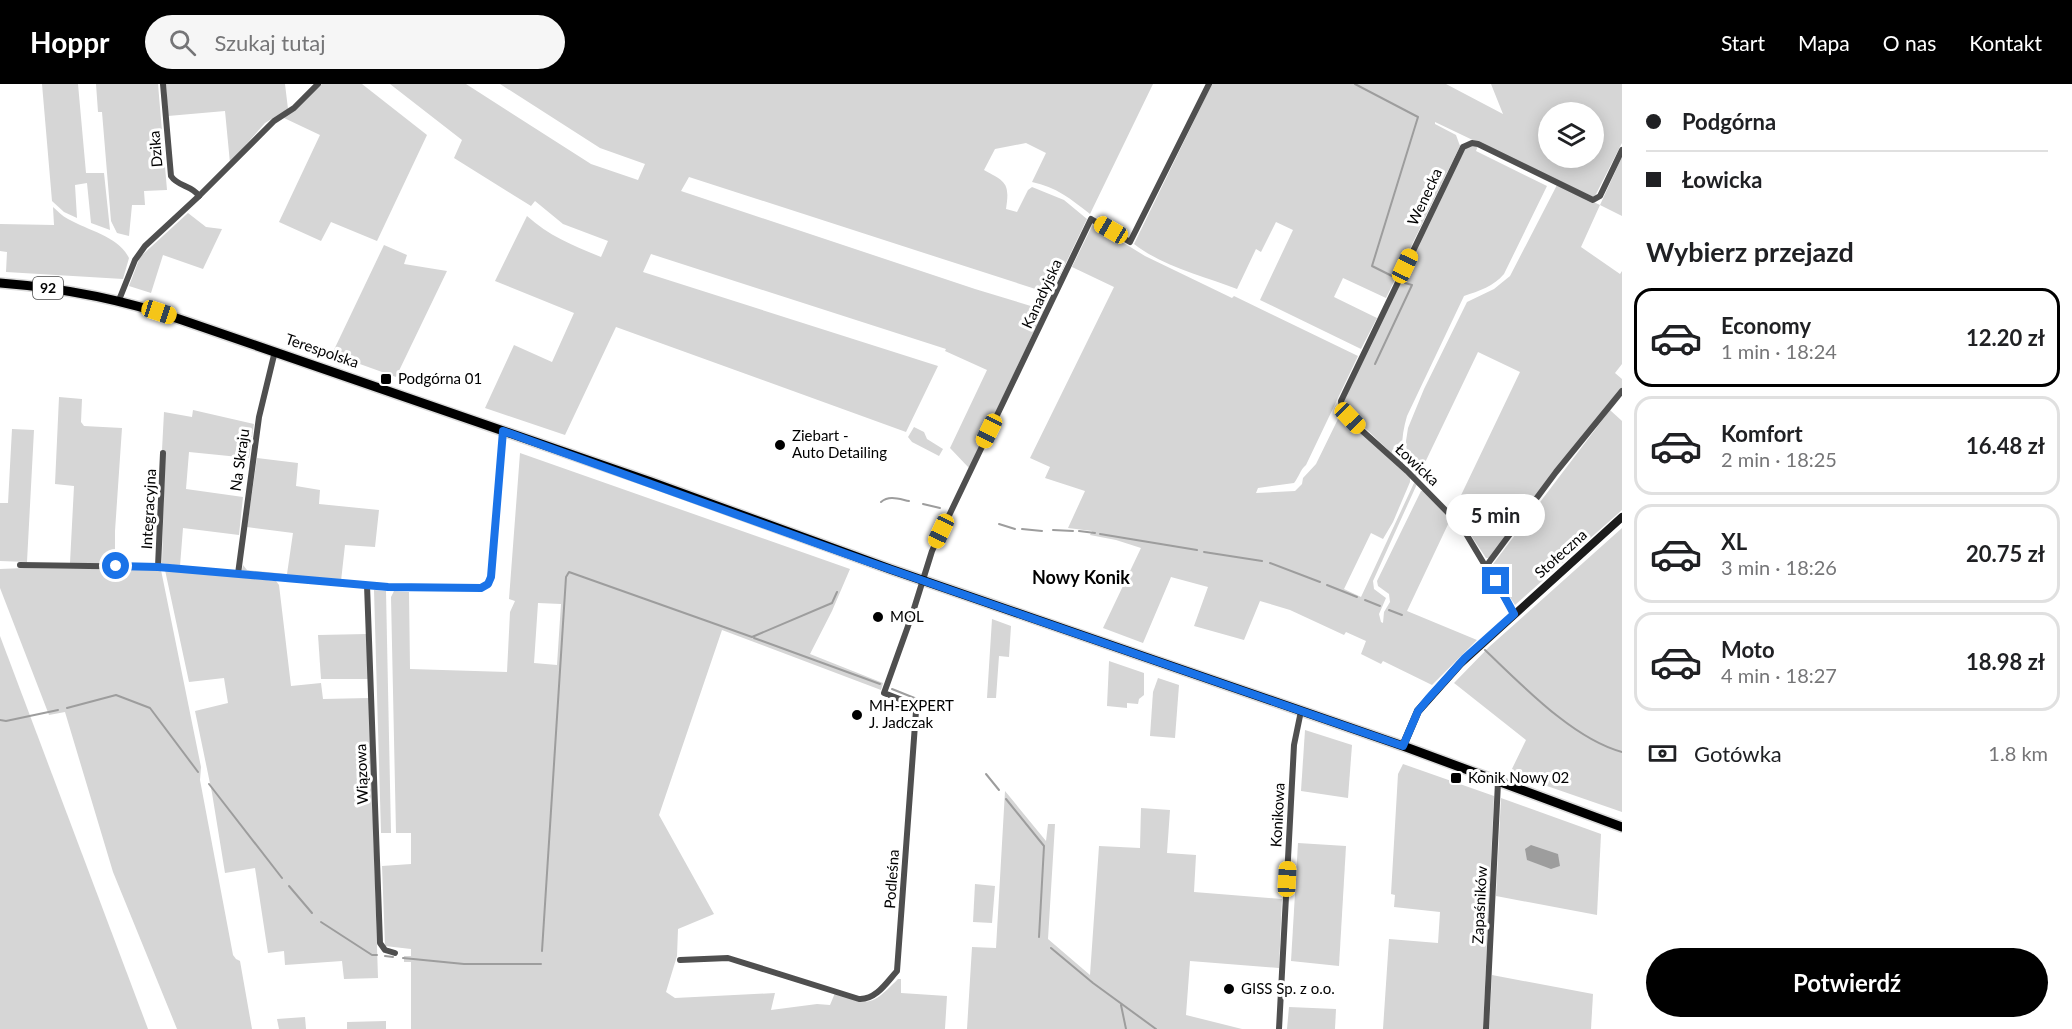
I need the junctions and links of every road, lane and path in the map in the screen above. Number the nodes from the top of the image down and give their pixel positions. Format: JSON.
{"nodes":[{"id":1,"x":163,"y":84,"type":"edge"},
{"id":2,"x":318,"y":84,"type":"edge"},
{"id":3,"x":1209,"y":84,"type":"edge"},
{"id":4,"x":1622,"y":150,"type":"edge"},
{"id":5,"x":200,"y":196,"type":"junction"},
{"id":6,"x":0,"y":283,"type":"edge"},
{"id":7,"x":119,"y":300,"type":"junction"},
{"id":8,"x":275,"y":351,"type":"junction"},
{"id":9,"x":1622,"y":391,"type":"edge"},
{"id":10,"x":1359,"y":428,"type":"joint"},
{"id":11,"x":503,"y":431,"type":"junction"},
{"id":12,"x":163,"y":453,"type":"dead end"},
{"id":13,"x":1622,"y":517,"type":"edge"},
{"id":14,"x":20,"y":565,"type":"dead end"},
{"id":15,"x":1487,"y":565,"type":"junction"},
{"id":16,"x":158,"y":567,"type":"junction"},
{"id":17,"x":238,"y":574,"type":"junction"},
{"id":18,"x":921,"y":580,"type":"junction"},
{"id":19,"x":368,"y":585,"type":"junction"},
{"id":20,"x":1514,"y":614,"type":"junction"},
{"id":21,"x":1301,"y":711,"type":"junction"},
{"id":22,"x":1403,"y":746,"type":"junction"},
{"id":23,"x":1498,"y":782,"type":"junction"},
{"id":24,"x":1622,"y":827,"type":"edge"},
{"id":25,"x":395,"y":952,"type":"dead end"},
{"id":26,"x":680,"y":960,"type":"dead end"},
{"id":27,"x":1279,"y":1029,"type":"edge"},
{"id":28,"x":1485,"y":1029,"type":"edge"}],
"edges":[{"from":1,"to":5,"type":"street","name":"Dzika"},
{"from":2,"to":5,"type":"street"},
{"from":3,"to":18,"type":"street","name":"Kanadyjska"},
{"from":4,"to":10,"type":"street","name":"Wenecka"},
{"from":5,"to":7,"type":"street"},
{"from":6,"to":7,"type":"main road","name":"Terespolska","number":"92"},
{"from":7,"to":8,"type":"main road","name":"Terespolska","number":"92"},
{"from":8,"to":11,"type":"main road","name":"Terespolska","number":"92"},
{"from":8,"to":17,"type":"street","name":"Na Skraju"},
{"from":9,"to":15,"type":"street"},
{"from":10,"to":15,"type":"street","name":"Łowicka"},
{"from":11,"to":18,"type":"main road","name":"Terespolska","number":"92"},
{"from":11,"to":19,"type":"street"},
{"from":12,"to":16,"type":"street","name":"Integracyjna"},
{"from":13,"to":20,"type":"street","name":"Stołeczna"},
{"from":14,"to":16,"type":"street"},
{"from":15,"to":20,"type":"street","name":"Łowicka"},
{"from":16,"to":17,"type":"street"},
{"from":17,"to":19,"type":"street"},
{"from":18,"to":21,"type":"main road","name":"Terespolska","number":"92"},
{"from":18,"to":26,"type":"street","name":"Podleśna"},
{"from":19,"to":25,"type":"street","name":"Wiązowa"},
{"from":20,"to":22,"type":"street","name":"Stołeczna"},
{"from":21,"to":22,"type":"main road","name":"Terespolska","number":"92"},
{"from":21,"to":27,"type":"street","name":"Konikowa"},
{"from":22,"to":23,"type":"main road","name":"Terespolska","number":"92"},
{"from":23,"to":24,"type":"main road","name":"Terespolska","number":"92"},
{"from":23,"to":28,"type":"street","name":"Zapaśników"}]}
